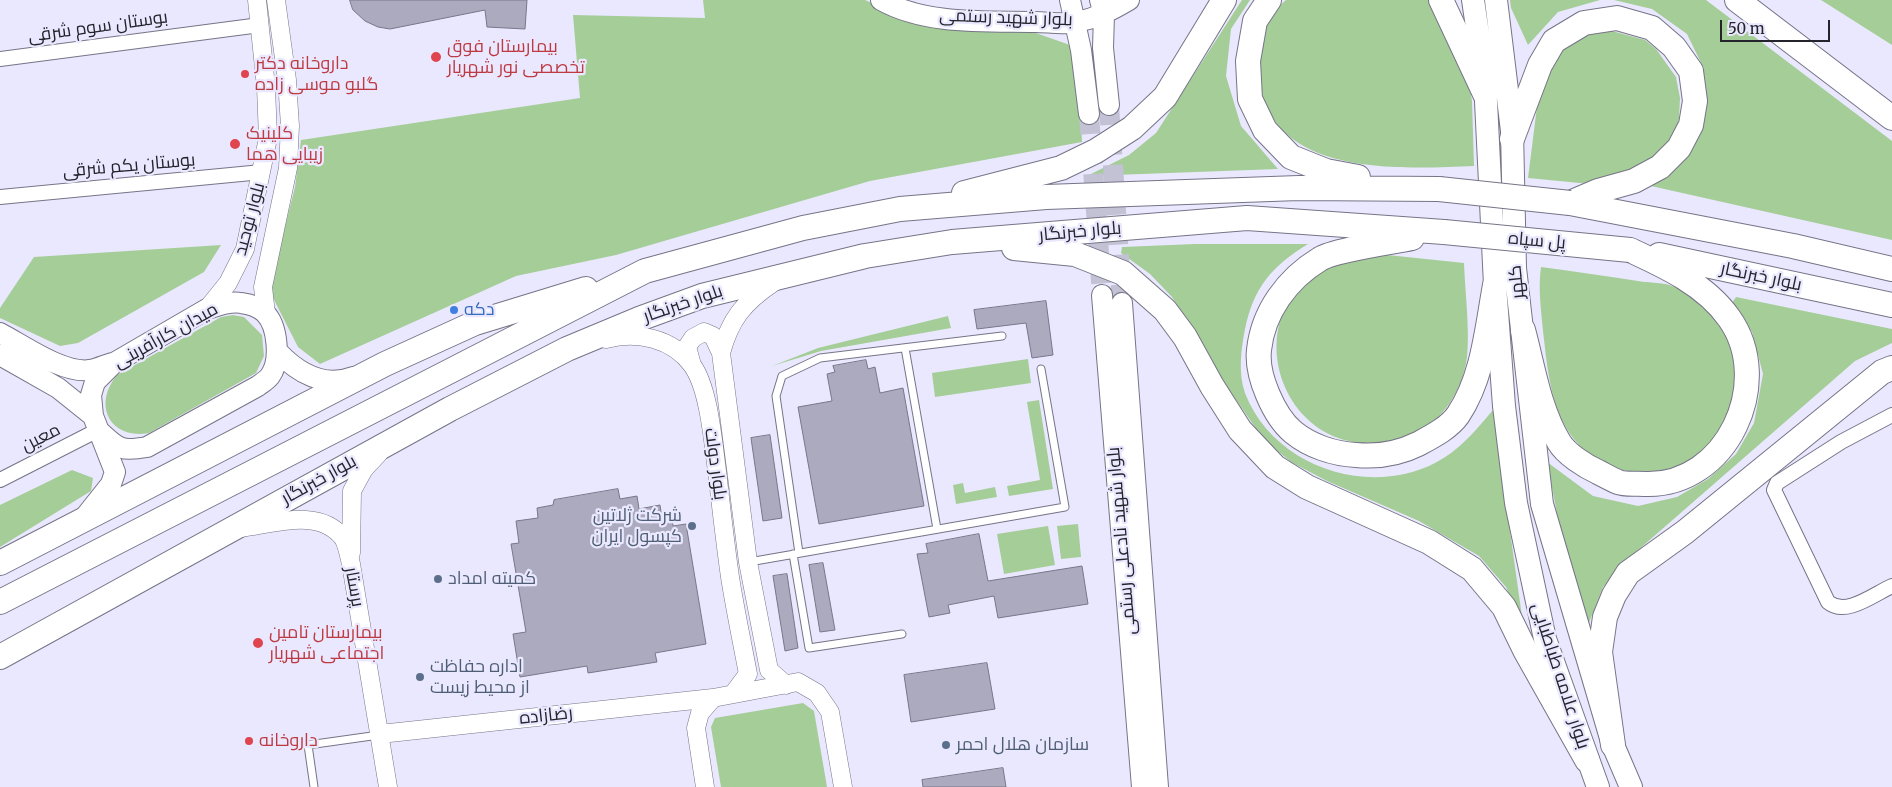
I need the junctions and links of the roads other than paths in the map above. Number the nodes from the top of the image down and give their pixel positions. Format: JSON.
{"nodes":[{"id":1,"x":256,"y":0,"type":"edge"},
{"id":2,"x":276,"y":0,"type":"edge"},
{"id":3,"x":881,"y":0,"type":"edge"},
{"id":4,"x":1070,"y":0,"type":"edge"},
{"id":5,"x":1129,"y":0,"type":"edge"},
{"id":6,"x":1224,"y":0,"type":"edge"},
{"id":7,"x":1269,"y":0,"type":"edge"},
{"id":8,"x":1441,"y":0,"type":"edge"},
{"id":9,"x":1473,"y":0,"type":"edge"},
{"id":10,"x":1496,"y":0,"type":"edge"},
{"id":11,"x":1737,"y":0,"type":"edge"},
{"id":12,"x":1102,"y":8,"type":"edge"},
{"id":13,"x":1075,"y":23,"type":"junction"},
{"id":14,"x":260,"y":24,"type":"junction"},
{"id":15,"x":0,"y":59,"type":"edge"},
{"id":16,"x":1485,"y":94,"type":"junction"},
{"id":17,"x":1109,"y":105,"type":"tunnel mouth"},
{"id":18,"x":1089,"y":114,"type":"tunnel mouth"},
{"id":19,"x":1889,"y":114,"type":"edge"},
{"id":20,"x":1512,"y":138,"type":"junction"},
{"id":21,"x":262,"y":172,"type":"junction"},
{"id":22,"x":1439,"y":189,"type":"junction"},
{"id":23,"x":0,"y":197,"type":"edge"},
{"id":24,"x":1570,"y":203,"type":"junction"},
{"id":25,"x":900,"y":209,"type":"junction"},
{"id":26,"x":1444,"y":232,"type":"junction"},
{"id":27,"x":952,"y":242,"type":"junction"},
{"id":28,"x":1630,"y":250,"type":"junction"},
{"id":29,"x":1892,"y":269,"type":"edge"},
{"id":30,"x":645,"y":271,"type":"junction"},
{"id":31,"x":787,"y":274,"type":"junction"},
{"id":32,"x":1495,"y":285,"type":"junction"},
{"id":33,"x":1102,"y":294,"type":"tunnel mouth"},
{"id":34,"x":1122,"y":303,"type":"tunnel mouth"},
{"id":35,"x":1892,"y":305,"type":"edge"},
{"id":36,"x":206,"y":310,"type":"junction"},
{"id":37,"x":266,"y":314,"type":"junction"},
{"id":38,"x":1523,"y":330,"type":"junction"},
{"id":39,"x":0,"y":333,"type":"edge"},
{"id":40,"x":1002,"y":336,"type":"dead end"},
{"id":41,"x":905,"y":348,"type":"junction"},
{"id":42,"x":567,"y":349,"type":"junction"},
{"id":43,"x":278,"y":352,"type":"junction"},
{"id":44,"x":721,"y":353,"type":"junction"},
{"id":45,"x":0,"y":355,"type":"edge"},
{"id":46,"x":114,"y":362,"type":"junction"},
{"id":47,"x":386,"y":364,"type":"junction"},
{"id":48,"x":692,"y":365,"type":"junction"},
{"id":49,"x":1892,"y":368,"type":"edge"},
{"id":50,"x":1041,"y":369,"type":"dead end"},
{"id":51,"x":1892,"y":415,"type":"edge"},
{"id":52,"x":96,"y":423,"type":"junction"},
{"id":53,"x":393,"y":439,"type":"junction"},
{"id":54,"x":0,"y":480,"type":"edge"},
{"id":55,"x":1516,"y":503,"type":"joint"},
{"id":56,"x":1542,"y":504,"type":"joint"},
{"id":57,"x":84,"y":518,"type":"junction"},
{"id":58,"x":937,"y":529,"type":"junction"},
{"id":59,"x":228,"y":530,"type":"junction"},
{"id":60,"x":796,"y":553,"type":"junction"},
{"id":61,"x":748,"y":562,"type":"junction"},
{"id":62,"x":0,"y":563,"type":"edge"},
{"id":63,"x":351,"y":564,"type":"junction"},
{"id":64,"x":1892,"y":586,"type":"edge"},
{"id":65,"x":0,"y":602,"type":"edge"},
{"id":66,"x":902,"y":634,"type":"dead end"},
{"id":67,"x":0,"y":657,"type":"edge"},
{"id":68,"x":786,"y":685,"type":"junction"},
{"id":69,"x":733,"y":694,"type":"junction"},
{"id":70,"x":712,"y":698,"type":"junction"},
{"id":71,"x":380,"y":734,"type":"junction"},
{"id":72,"x":1613,"y":745,"type":"junction"},
{"id":73,"x":1587,"y":760,"type":"junction"},
{"id":74,"x":314,"y":787,"type":"edge"},
{"id":75,"x":388,"y":787,"type":"edge"},
{"id":76,"x":705,"y":787,"type":"edge"},
{"id":77,"x":843,"y":787,"type":"edge"},
{"id":78,"x":1142,"y":787,"type":"edge"},
{"id":79,"x":1158,"y":787,"type":"edge"},
{"id":80,"x":1598,"y":787,"type":"edge"},
{"id":81,"x":1631,"y":787,"type":"edge"}],
"edges":[{"from":1,"to":14,"type":"street","name":"بلوار توحید"},
{"from":2,"to":37,"type":"street","name":"بلوار توحید"},
{"from":3,"to":13,"type":"main road","name":"بلوار شهید رستمی"},
{"from":4,"to":13,"type":"main road"},
{"from":5,"to":12,"type":"main road","name":"بلوار شهید رستمی"},
{"from":6,"to":25,"type":"highway"},
{"from":7,"to":22,"type":"highway"},
{"from":8,"to":16,"type":"highway"},
{"from":9,"to":16,"type":"main road","name":"کلهر"},
{"from":10,"to":20,"type":"main road","name":"کلهر"},
{"from":11,"to":19,"type":"highway"},
{"from":12,"to":13,"type":"main road","name":"بلوار شهید رستمی"},
{"from":12,"to":17,"type":"main road"},
{"from":13,"to":18,"type":"main road"},
{"from":14,"to":15,"type":"street","name":"بوستان سوم شرقی"},
{"from":14,"to":21,"type":"street","name":"بلوار توحید"},
{"from":16,"to":32,"type":"main road","name":"کلهر"},
{"from":20,"to":24,"type":"highway"},
{"from":20,"to":38,"type":"main road","name":"کلهر"},
{"from":21,"to":23,"type":"street","name":"بوستان یکم شرقی"},
{"from":21,"to":36,"type":"street","name":"بلوار توحید"},
{"from":22,"to":24,"type":"highway","bridge":true},
{"from":22,"to":25,"type":"highway","name":"بلوار خبرنگار"},
{"from":24,"to":29,"type":"highway","name":"بلوار خبرنگار"},
{"from":25,"to":30,"type":"highway","name":"بلوار خبرنگار"},
{"from":26,"to":27,"type":"highway","name":"بلوار خبرنگار"},
{"from":26,"to":28,"type":"highway","name":"پل سپاه","bridge":true},
{"from":26,"to":32,"type":"highway"},
{"from":27,"to":31,"type":"highway","name":"بلوار خبرنگار"},
{"from":27,"to":73,"type":"highway"},
{"from":28,"to":35,"type":"highway","name":"بلوار خبرنگار"},
{"from":28,"to":38,"type":"highway"},
{"from":30,"to":47,"type":"highway"},
{"from":30,"to":65,"type":"highway","name":"بلوار خبرنگار"},
{"from":31,"to":42,"type":"highway","name":"بلوار خبرنگار"},
{"from":31,"to":44,"type":"street","name":"بلوار دولت"},
{"from":32,"to":55,"type":"main road","name":"کلهر"},
{"from":33,"to":78,"type":"main road","name":"بلوار شهید نادعلی رستمی"},
{"from":34,"to":79,"type":"main road","name":"بلوار شهید نادعلی رستمی"},
{"from":36,"to":37,"type":"main road","name":"میدان کارآفرینی"},
{"from":36,"to":46,"type":"main road","name":"میدان کارآفرینی"},
{"from":37,"to":43,"type":"main road"},
{"from":38,"to":56,"type":"main road","name":"کلهر"},
{"from":39,"to":46,"type":"main road"},
{"from":40,"to":41,"type":"lane"},
{"from":41,"to":58,"type":"lane"},
{"from":41,"to":60,"type":"lane"},
{"from":42,"to":48,"type":"street","name":"بلوار دولت"},
{"from":42,"to":53,"type":"highway","name":"بلوار خبرنگار"},
{"from":43,"to":47,"type":"main road"},
{"from":43,"to":52,"type":"main road"},
{"from":44,"to":48,"type":"street"},
{"from":44,"to":61,"type":"street","name":"بلوار دولت"},
{"from":45,"to":52,"type":"main road"},
{"from":46,"to":52,"type":"main road","name":"میدان کارآفرینی"},
{"from":47,"to":57,"type":"highway"},
{"from":48,"to":69,"type":"street","name":"بلوار دولت"},
{"from":49,"to":72,"type":"highway"},
{"from":50,"to":58,"type":"lane"},
{"from":51,"to":64,"type":"street"},
{"from":52,"to":54,"type":"street","name":"معین"},
{"from":52,"to":57,"type":"main road"},
{"from":53,"to":59,"type":"highway","name":"بلوار خبرنگار"},
{"from":53,"to":63,"type":"street"},
{"from":55,"to":73,"type":"main road","name":"بلوار علامه طباطبایی"},
{"from":56,"to":72,"type":"main road","name":"بلوار علامه طباطبایی"},
{"from":57,"to":62,"type":"highway"},
{"from":58,"to":60,"type":"lane"},
{"from":59,"to":63,"type":"street","name":"پرستار"},
{"from":59,"to":67,"type":"highway","name":"بلوار خبرنگار"},
{"from":60,"to":61,"type":"lane"},
{"from":60,"to":66,"type":"lane"},
{"from":61,"to":68,"type":"street","name":"بلوار دولت"},
{"from":63,"to":71,"type":"street","name":"پرستار"},
{"from":68,"to":69,"type":"street","name":"رضازاده"},
{"from":68,"to":77,"type":"street","name":"رضازاده"},
{"from":69,"to":70,"type":"street","name":"رضازاده"},
{"from":70,"to":71,"type":"street","name":"رضازاده"},
{"from":70,"to":76,"type":"street"},
{"from":71,"to":74,"type":"lane"},
{"from":71,"to":75,"type":"street","name":"پرستار"},
{"from":72,"to":81,"type":"main road","name":"بلوار علامه طباطبایی"},
{"from":73,"to":80,"type":"main road","name":"بلوار علامه طباطبایی"}]}
